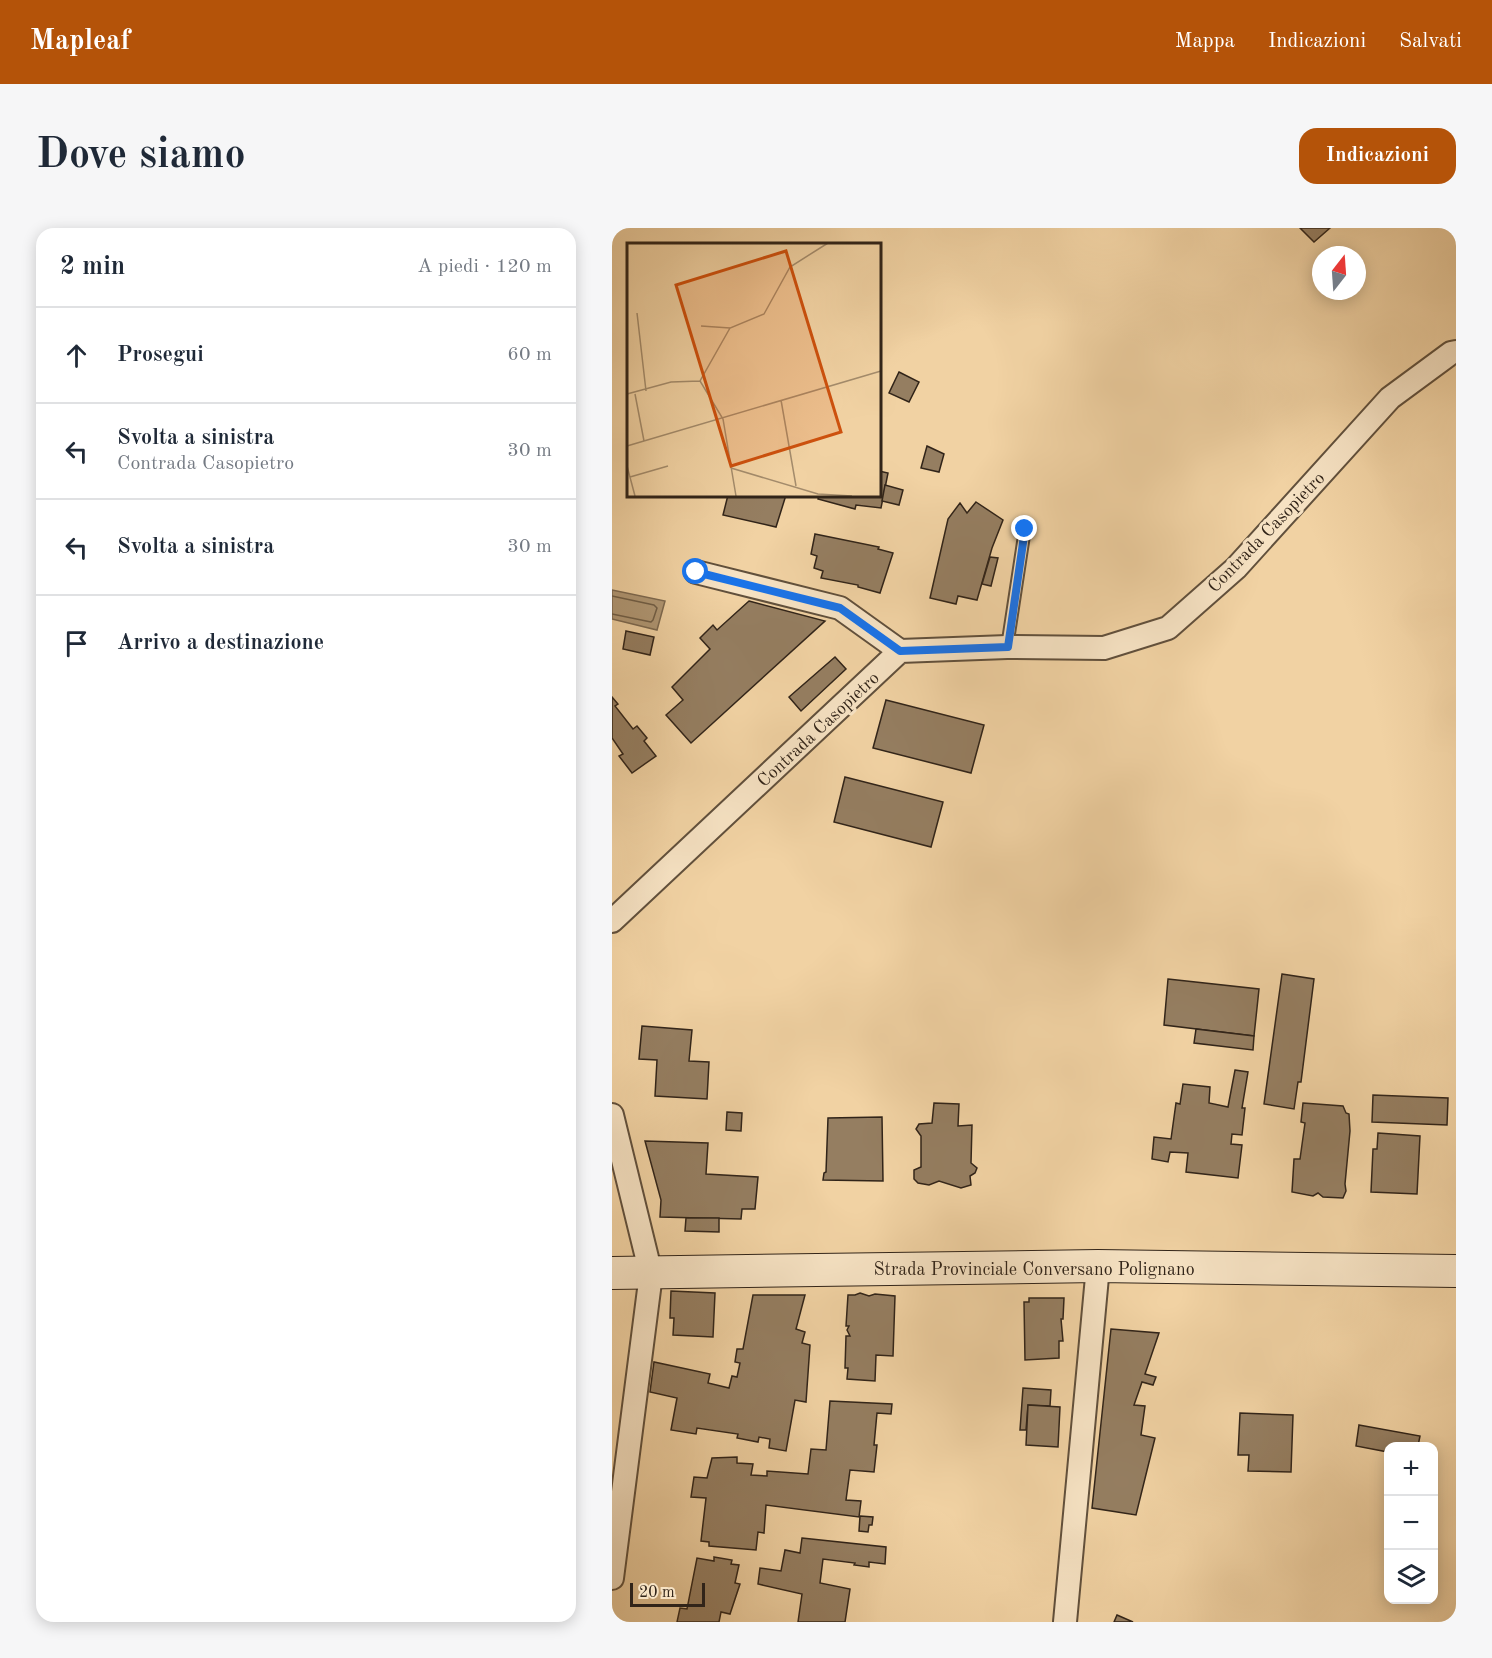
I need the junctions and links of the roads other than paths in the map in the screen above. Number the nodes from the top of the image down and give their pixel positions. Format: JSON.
{"nodes":[{"id":1,"x":1456,"y":352,"type":"edge"},
{"id":2,"x":1025,"y":529,"type":"dead end"},
{"id":3,"x":696,"y":572,"type":"dead end"},
{"id":4,"x":1008,"y":647,"type":"junction"},
{"id":5,"x":900,"y":651,"type":"junction"},
{"id":6,"x":612,"y":921,"type":"edge"},
{"id":7,"x":612,"y":1115,"type":"edge"},
{"id":8,"x":1098,"y":1266,"type":"junction"},
{"id":9,"x":1456,"y":1271,"type":"edge"},
{"id":10,"x":612,"y":1274,"type":"edge"},
{"id":11,"x":651,"y":1274,"type":"junction"},
{"id":12,"x":612,"y":1578,"type":"edge"},
{"id":13,"x":1065,"y":1622,"type":"edge"}],
"edges":[{"from":1,"to":4,"type":"street","name":"Contrada Casopietro"},
{"from":2,"to":4,"type":"lane"},
{"from":3,"to":5,"type":"street"},
{"from":4,"to":5,"type":"street","name":"Contrada Casopietro"},
{"from":5,"to":6,"type":"street","name":"Contrada Casopietro"},
{"from":7,"to":11,"type":"street"},
{"from":8,"to":9,"type":"main road","name":"Strada Provinciale Conversano Polignano"},
{"from":8,"to":11,"type":"main road","name":"Strada Provinciale Conversano Polignano"},
{"from":8,"to":13,"type":"street"},
{"from":10,"to":11,"type":"main road","name":"Strada Provinciale Conversano Polignano"},
{"from":11,"to":12,"type":"street"}]}
